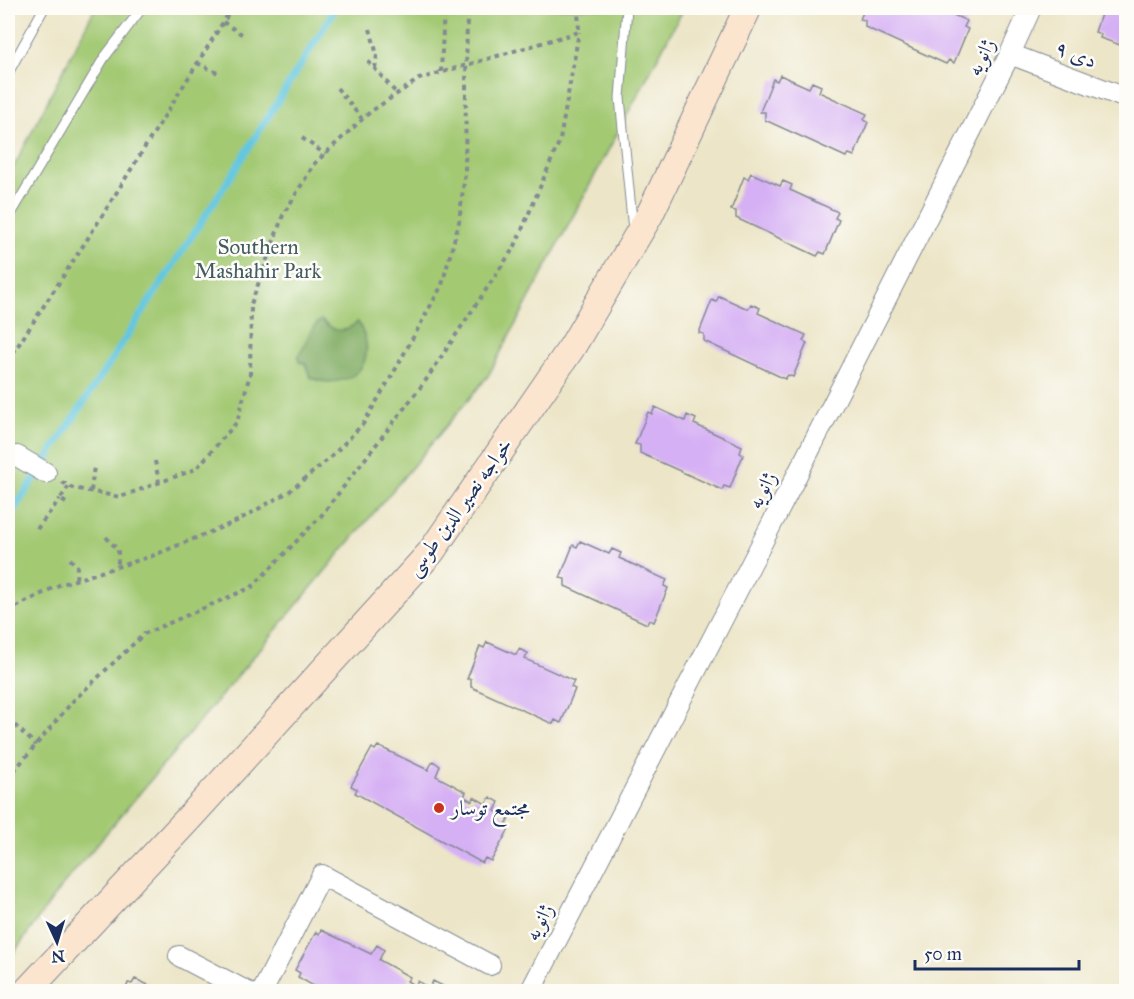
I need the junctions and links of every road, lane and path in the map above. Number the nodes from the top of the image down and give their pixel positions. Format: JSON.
{"nodes":[{"id":1,"x":44,"y":8,"type":"edge"},
{"id":2,"x":142,"y":8,"type":"edge"},
{"id":3,"x":232,"y":8,"type":"edge"},
{"id":4,"x":444,"y":8,"type":"edge"},
{"id":5,"x":467,"y":8,"type":"edge"},
{"id":6,"x":578,"y":8,"type":"edge"},
{"id":7,"x":627,"y":8,"type":"edge"},
{"id":8,"x":748,"y":8,"type":"edge"},
{"id":9,"x":1031,"y":8,"type":"edge"},
{"id":10,"x":223,"y":22,"type":"junction"},
{"id":11,"x":370,"y":29,"type":"dead end"},
{"id":12,"x":579,"y":32,"type":"junction"},
{"id":13,"x":243,"y":35,"type":"dead end"},
{"id":14,"x":1010,"y":54,"type":"junction"},
{"id":15,"x":369,"y":61,"type":"dead end"},
{"id":16,"x":197,"y":63,"type":"junction"},
{"id":17,"x":466,"y":65,"type":"junction"},
{"id":18,"x":375,"y":69,"type":"junction"},
{"id":19,"x":441,"y":72,"type":"junction"},
{"id":20,"x":8,"y":73,"type":"edge"},
{"id":21,"x":220,"y":74,"type":"dead end"},
{"id":22,"x":337,"y":88,"type":"dead end"},
{"id":23,"x":397,"y":94,"type":"junction"},
{"id":24,"x":1126,"y":98,"type":"edge"},
{"id":25,"x":362,"y":119,"type":"junction"},
{"id":26,"x":302,"y":138,"type":"dead end"},
{"id":27,"x":325,"y":154,"type":"junction"},
{"id":28,"x":8,"y":219,"type":"edge"},
{"id":29,"x":634,"y":242,"type":"junction"},
{"id":30,"x":8,"y":361,"type":"edge"},
{"id":31,"x":17,"y":456,"type":"dead end"},
{"id":32,"x":155,"y":461,"type":"dead end"},
{"id":33,"x":94,"y":466,"type":"dead end"},
{"id":34,"x":46,"y":473,"type":"joint"},
{"id":35,"x":159,"y":482,"type":"junction"},
{"id":36,"x":69,"y":486,"type":"junction"},
{"id":37,"x":91,"y":491,"type":"junction"},
{"id":38,"x":60,"y":499,"type":"junction"},
{"id":39,"x":66,"y":503,"type":"dead end"},
{"id":40,"x":38,"y":529,"type":"dead end"},
{"id":41,"x":105,"y":537,"type":"dead end"},
{"id":42,"x":70,"y":559,"type":"dead end"},
{"id":43,"x":118,"y":567,"type":"junction"},
{"id":44,"x":76,"y":580,"type":"junction"},
{"id":45,"x":8,"y":611,"type":"edge"},
{"id":46,"x":8,"y":718,"type":"edge"},
{"id":47,"x":36,"y":745,"type":"junction"},
{"id":48,"x":8,"y":778,"type":"edge"},
{"id":49,"x":179,"y":956,"type":"dead end"},
{"id":50,"x":490,"y":965,"type":"dead end"},
{"id":51,"x":26,"y":992,"type":"edge"},
{"id":52,"x":248,"y":992,"type":"edge"},
{"id":53,"x":262,"y":992,"type":"edge"},
{"id":54,"x":530,"y":992,"type":"edge"}],
"edges":[{"from":1,"to":20,"type":"lane"},
{"from":2,"to":28,"type":"lane"},
{"from":3,"to":10,"type":"path"},
{"from":4,"to":19,"type":"path"},
{"from":5,"to":17,"type":"path"},
{"from":6,"to":12,"type":"path"},
{"from":7,"to":29,"type":"lane"},
{"from":8,"to":29,"type":"street","name":"خواجه نصیر الدین طوسی"},
{"from":9,"to":14,"type":"street","name":"ژانویه"},
{"from":10,"to":13,"type":"path"},
{"from":10,"to":16,"type":"path"},
{"from":11,"to":18,"type":"path"},
{"from":12,"to":17,"type":"path"},
{"from":12,"to":47,"type":"path"},
{"from":14,"to":24,"type":"street","name":"۹ دی"},
{"from":14,"to":54,"type":"street","name":"ژانویه"},
{"from":15,"to":18,"type":"path"},
{"from":16,"to":21,"type":"path"},
{"from":16,"to":30,"type":"path"},
{"from":17,"to":19,"type":"path"},
{"from":17,"to":43,"type":"path"},
{"from":18,"to":23,"type":"path"},
{"from":19,"to":23,"type":"path"},
{"from":22,"to":25,"type":"path"},
{"from":23,"to":25,"type":"path"},
{"from":25,"to":27,"type":"path"},
{"from":26,"to":27,"type":"path"},
{"from":27,"to":35,"type":"path"},
{"from":29,"to":51,"type":"street","name":"خواجه نصیر الدین طوسی"},
{"from":31,"to":34,"type":"street"},
{"from":32,"to":35,"type":"path"},
{"from":33,"to":37,"type":"path"},
{"from":34,"to":36,"type":"path"},
{"from":35,"to":37,"type":"path"},
{"from":36,"to":37,"type":"path"},
{"from":36,"to":38,"type":"path"},
{"from":38,"to":39,"type":"path"},
{"from":38,"to":40,"type":"path"},
{"from":41,"to":43,"type":"path"},
{"from":42,"to":44,"type":"path"},
{"from":43,"to":44,"type":"path"},
{"from":44,"to":45,"type":"path"},
{"from":46,"to":47,"type":"path"},
{"from":47,"to":48,"type":"path"},
{"from":49,"to":52,"type":"street"},
{"from":50,"to":53,"type":"street"}]}
